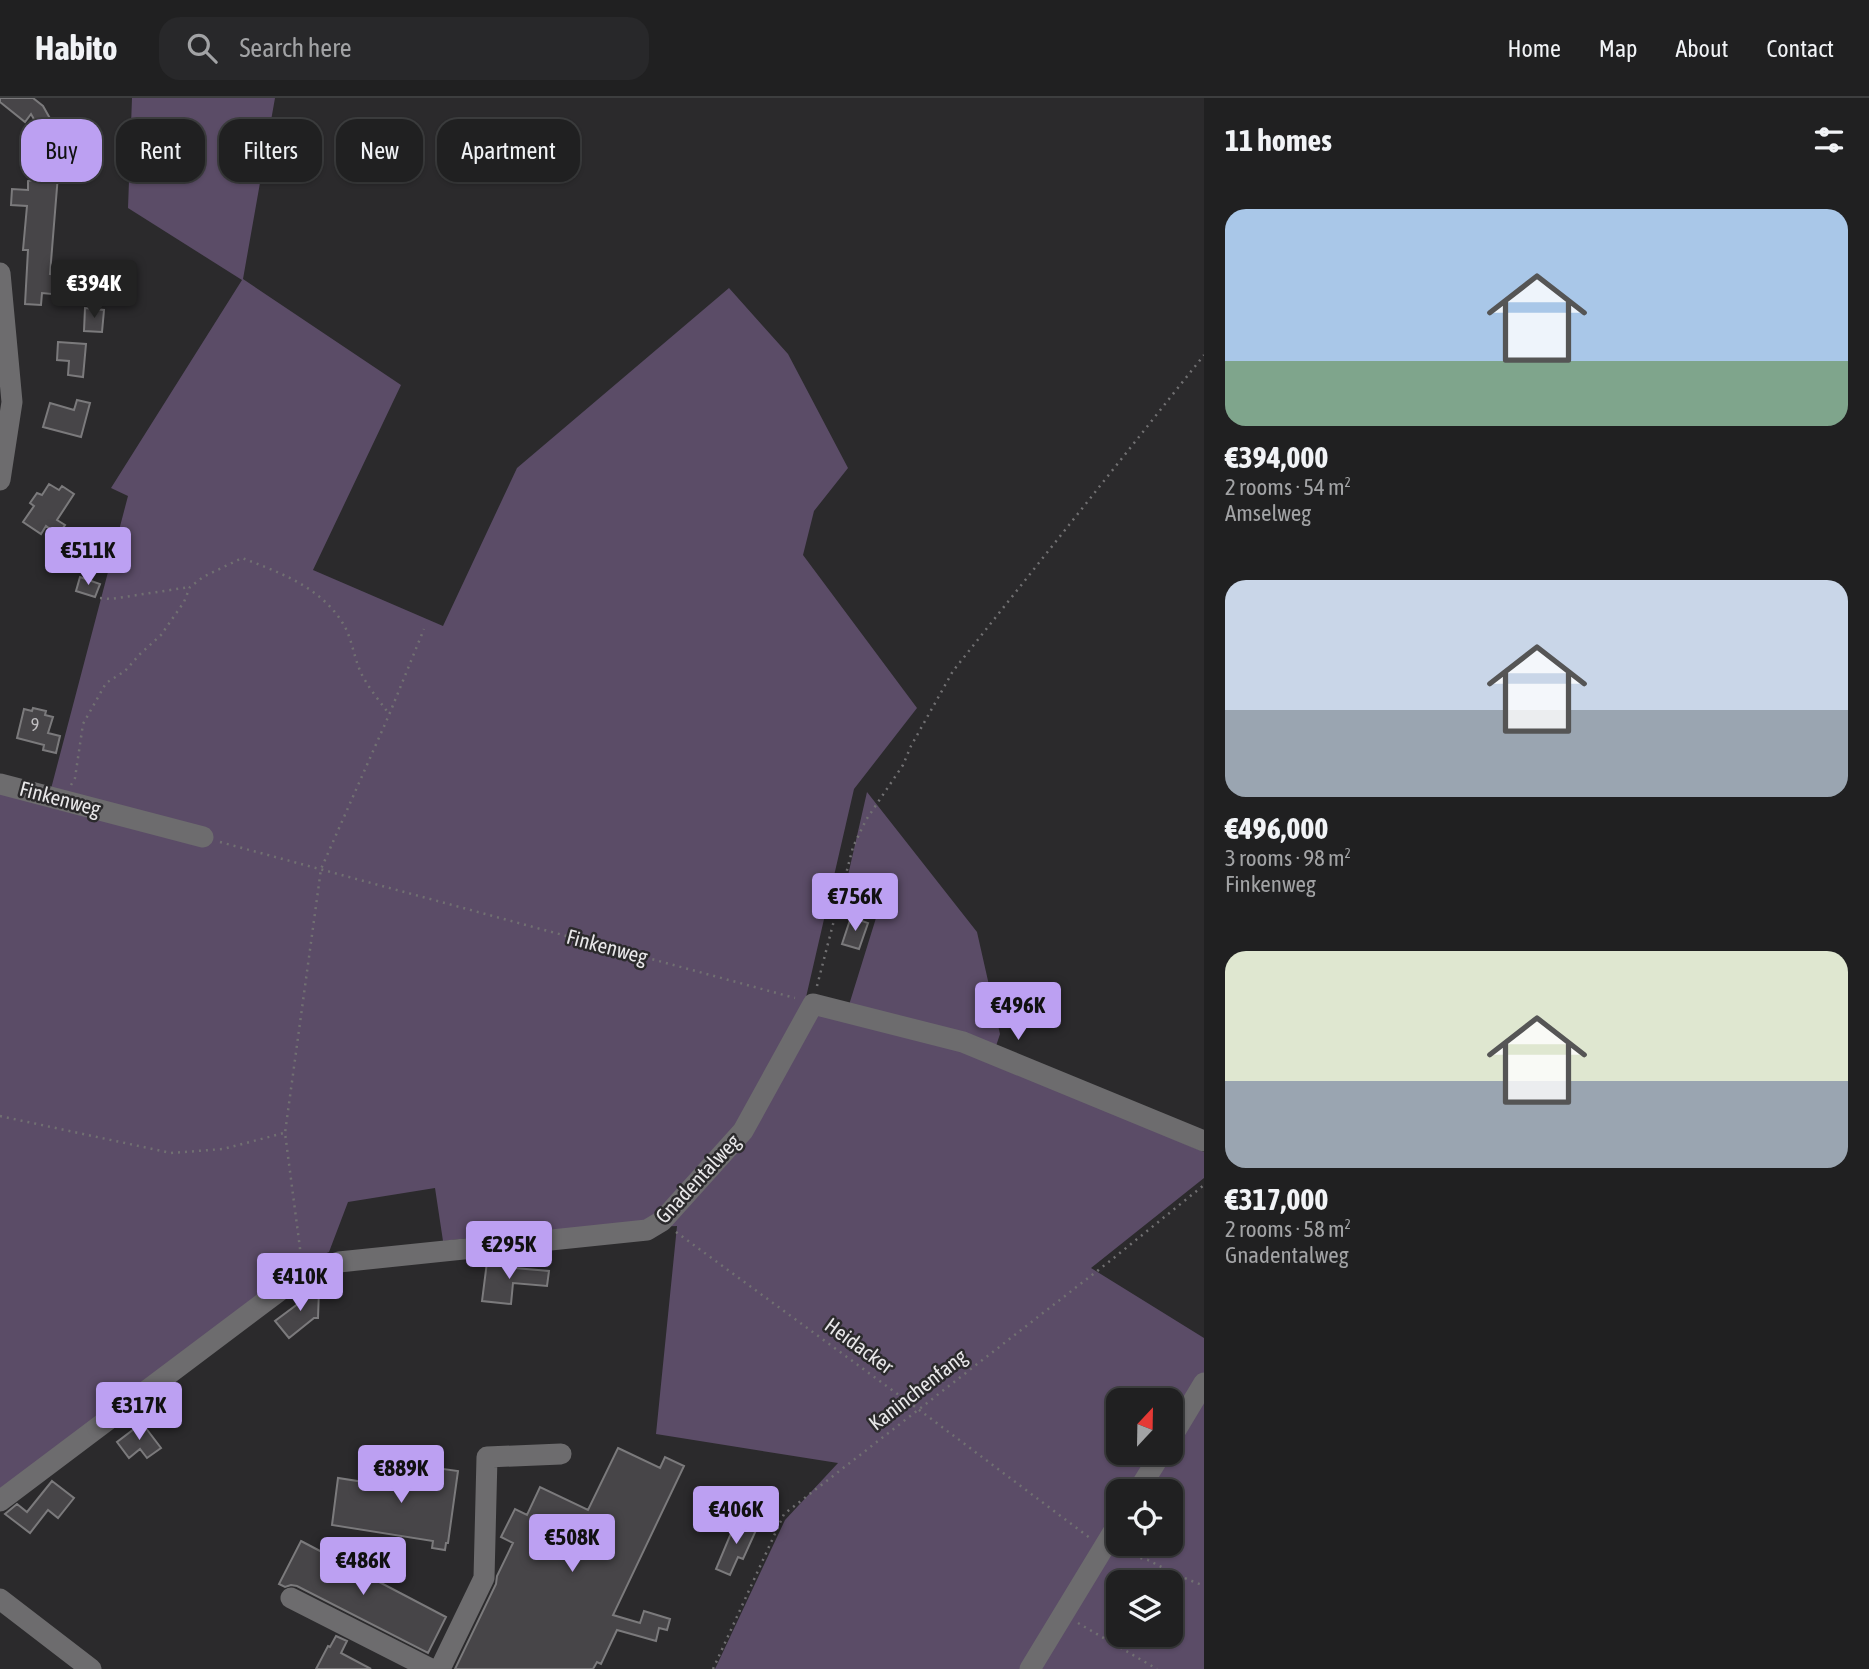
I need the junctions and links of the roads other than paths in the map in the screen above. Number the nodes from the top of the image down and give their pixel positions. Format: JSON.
{"nodes":[{"id":1,"x":0,"y":273,"type":"edge"},
{"id":2,"x":0,"y":480,"type":"edge"},
{"id":3,"x":0,"y":784,"type":"edge"},
{"id":4,"x":203,"y":837,"type":"road end"},
{"id":5,"x":1204,"y":1141,"type":"edge"},
{"id":6,"x":1204,"y":1383,"type":"edge"},
{"id":7,"x":1183,"y":1418,"type":"edge"},
{"id":8,"x":561,"y":1454,"type":"dead end"},
{"id":9,"x":0,"y":1501,"type":"edge"},
{"id":10,"x":1106,"y":1545,"type":"edge"},
{"id":11,"x":291,"y":1598,"type":"dead end"},
{"id":12,"x":0,"y":1599,"type":"edge"},
{"id":13,"x":91,"y":1669,"type":"edge"},
{"id":14,"x":431,"y":1669,"type":"edge"},
{"id":15,"x":440,"y":1669,"type":"edge"},
{"id":16,"x":1030,"y":1669,"type":"edge"}],
"edges":[{"from":1,"to":2,"type":"street"},
{"from":3,"to":4,"type":"street","name":"Finkenweg"},
{"from":5,"to":9,"type":"street","name":"Gnadentalweg"},
{"from":6,"to":7,"type":"street"},
{"from":8,"to":15,"type":"street"},
{"from":10,"to":16,"type":"street"},
{"from":11,"to":14,"type":"street"},
{"from":12,"to":13,"type":"street"}]}
